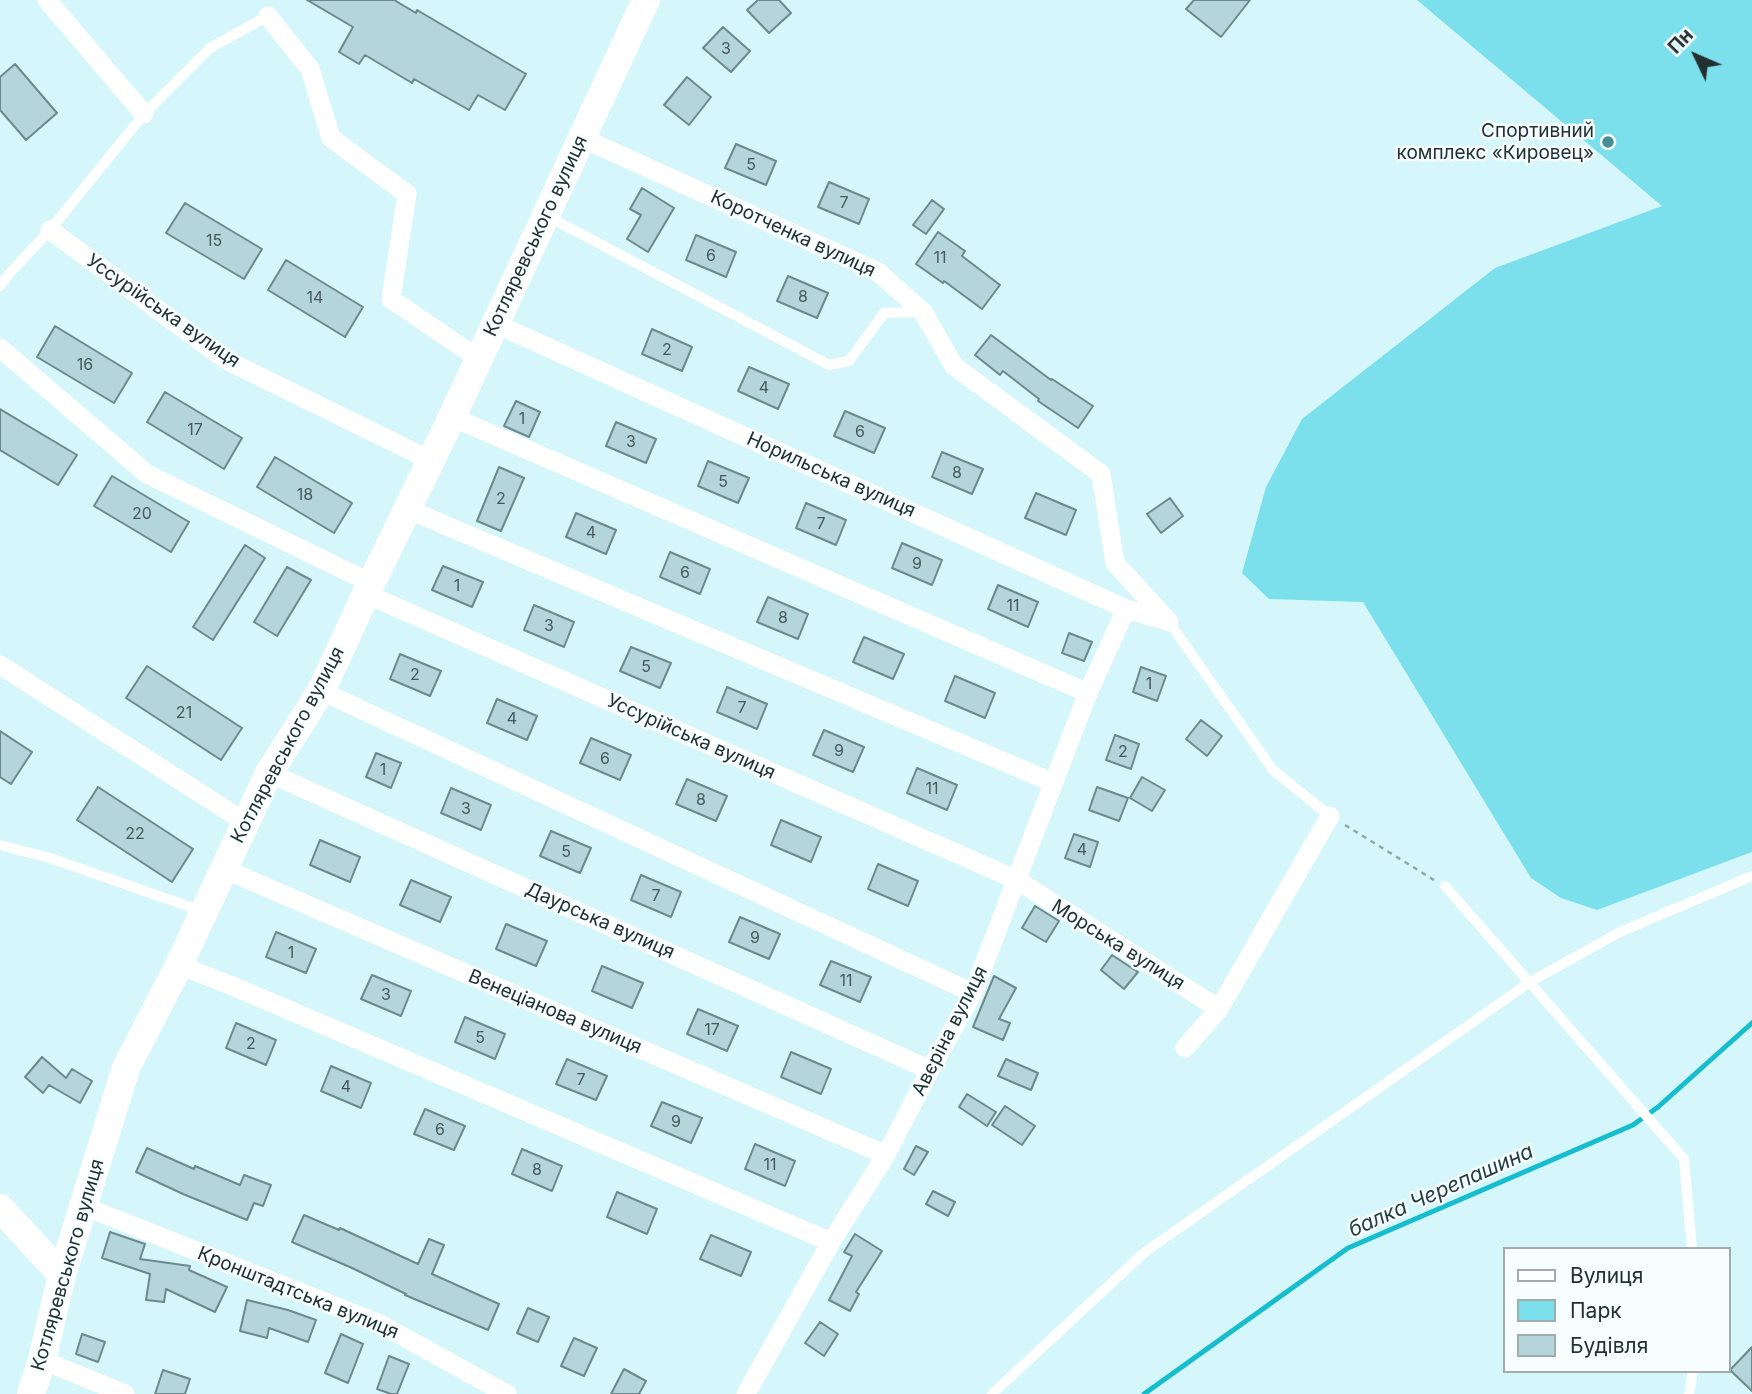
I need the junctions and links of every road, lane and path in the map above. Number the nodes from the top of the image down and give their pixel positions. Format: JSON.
{"nodes":[{"id":1,"x":47,"y":0,"type":"edge"},
{"id":2,"x":646,"y":0,"type":"edge"},
{"id":3,"x":268,"y":16,"type":"joint"},
{"id":4,"x":144,"y":114,"type":"junction"},
{"id":5,"x":582,"y":138,"type":"junction"},
{"id":6,"x":546,"y":215,"type":"junction"},
{"id":7,"x":50,"y":230,"type":"junction"},
{"id":8,"x":0,"y":286,"type":"edge"},
{"id":9,"x":923,"y":313,"type":"junction"},
{"id":10,"x":496,"y":324,"type":"junction"},
{"id":11,"x":0,"y":348,"type":"edge"},
{"id":12,"x":479,"y":359,"type":"junction"},
{"id":13,"x":452,"y":417,"type":"junction"},
{"id":14,"x":430,"y":460,"type":"junction"},
{"id":15,"x":407,"y":509,"type":"junction"},
{"id":16,"x":368,"y":588,"type":"junction"},
{"id":17,"x":1126,"y":609,"type":"junction"},
{"id":18,"x":1169,"y":622,"type":"junction"},
{"id":19,"x":0,"y":665,"type":"edge"},
{"id":20,"x":321,"y":691,"type":"junction"},
{"id":21,"x":1088,"y":693,"type":"junction"},
{"id":22,"x":269,"y":773,"type":"junction"},
{"id":23,"x":1054,"y":783,"type":"junction"},
{"id":24,"x":1330,"y":816,"type":"junction"},
{"id":25,"x":245,"y":822,"type":"junction"},
{"id":26,"x":0,"y":845,"type":"edge"},
{"id":27,"x":224,"y":869,"type":"junction"},
{"id":28,"x":1752,"y":876,"type":"edge"},
{"id":29,"x":1017,"y":880,"type":"junction"},
{"id":30,"x":1445,"y":886,"type":"joint"},
{"id":31,"x":204,"y":911,"type":"junction"},
{"id":32,"x":179,"y":965,"type":"junction"},
{"id":33,"x":1530,"y":982,"type":"junction"},
{"id":34,"x":973,"y":993,"type":"junction"},
{"id":35,"x":1219,"y":1009,"type":"junction"},
{"id":36,"x":1185,"y":1048,"type":"dead end"},
{"id":37,"x":930,"y":1070,"type":"junction"},
{"id":38,"x":886,"y":1155,"type":"junction"},
{"id":39,"x":83,"y":1206,"type":"junction"},
{"id":40,"x":0,"y":1208,"type":"edge"},
{"id":41,"x":831,"y":1242,"type":"junction"},
{"id":42,"x":1692,"y":1247,"type":"edge"},
{"id":43,"x":62,"y":1275,"type":"junction"},
{"id":44,"x":42,"y":1360,"type":"junction"},
{"id":45,"x":1693,"y":1373,"type":"edge"},
{"id":46,"x":31,"y":1394,"type":"edge"},
{"id":47,"x":125,"y":1394,"type":"edge"},
{"id":48,"x":508,"y":1394,"type":"edge"},
{"id":49,"x":746,"y":1394,"type":"edge"},
{"id":50,"x":992,"y":1394,"type":"edge"},
{"id":51,"x":1689,"y":1394,"type":"edge"}],
"edges":[{"from":1,"to":4,"type":"street"},
{"from":2,"to":5,"type":"street","name":"Котляревського вулиця"},
{"from":3,"to":4,"type":"lane"},
{"from":3,"to":12,"type":"street"},
{"from":4,"to":7,"type":"lane"},
{"from":5,"to":6,"type":"street","name":"Котляревського вулиця"},
{"from":5,"to":9,"type":"street","name":"Коротченка вулиця"},
{"from":6,"to":9,"type":"lane"},
{"from":6,"to":10,"type":"street","name":"Котляревського вулиця"},
{"from":7,"to":8,"type":"lane"},
{"from":7,"to":14,"type":"street","name":"Уссурійська вулиця"},
{"from":9,"to":18,"type":"street","name":"Коротченка вулиця"},
{"from":10,"to":12,"type":"street","name":"Котляревського вулиця"},
{"from":10,"to":17,"type":"street","name":"Норильська вулиця"},
{"from":11,"to":16,"type":"street","name":"Уссурійська вулиця"},
{"from":12,"to":13,"type":"street","name":"Котляревського вулиця"},
{"from":13,"to":14,"type":"street","name":"Котляревського вулиця"},
{"from":13,"to":21,"type":"street"},
{"from":14,"to":15,"type":"street","name":"Котляревського вулиця"},
{"from":15,"to":16,"type":"street","name":"Котляревського вулиця"},
{"from":15,"to":23,"type":"street"},
{"from":16,"to":20,"type":"street","name":"Котляревського вулиця"},
{"from":16,"to":29,"type":"street","name":"Уссурійська вулиця"},
{"from":17,"to":18,"type":"street","name":"Норильська вулиця"},
{"from":17,"to":21,"type":"street","name":"Авєріна вулиця"},
{"from":18,"to":24,"type":"lane"},
{"from":19,"to":25,"type":"street"},
{"from":20,"to":22,"type":"street","name":"Котляревського вулиця"},
{"from":20,"to":34,"type":"street"},
{"from":21,"to":23,"type":"street","name":"Авєріна вулиця"},
{"from":22,"to":25,"type":"street","name":"Котляревського вулиця"},
{"from":22,"to":37,"type":"street","name":"Даурська вулиця"},
{"from":23,"to":29,"type":"street","name":"Авєріна вулиця"},
{"from":24,"to":30,"type":"path"},
{"from":24,"to":35,"type":"street"},
{"from":25,"to":27,"type":"street","name":"Котляревського вулиця"},
{"from":26,"to":31,"type":"lane"},
{"from":27,"to":31,"type":"street","name":"Котляревського вулиця"},
{"from":27,"to":38,"type":"street","name":"Венеціанова вулиця"},
{"from":28,"to":33,"type":"lane"},
{"from":29,"to":34,"type":"street","name":"Авєріна вулиця"},
{"from":29,"to":35,"type":"street","name":"Морська вулиця"},
{"from":30,"to":33,"type":"lane"},
{"from":31,"to":32,"type":"street","name":"Котляревського вулиця"},
{"from":32,"to":39,"type":"street","name":"Котляревського вулиця"},
{"from":32,"to":41,"type":"street"},
{"from":33,"to":42,"type":"lane"},
{"from":33,"to":50,"type":"lane"},
{"from":34,"to":37,"type":"street","name":"Авєріна вулиця"},
{"from":35,"to":36,"type":"street"},
{"from":37,"to":38,"type":"street","name":"Авєріна вулиця"},
{"from":38,"to":41,"type":"street","name":"Авєріна вулиця"},
{"from":39,"to":43,"type":"street","name":"Котляревського вулиця"},
{"from":39,"to":48,"type":"street","name":"Кронштадтська вулиця"},
{"from":40,"to":43,"type":"street"},
{"from":41,"to":49,"type":"street","name":"Авєріна вулиця"},
{"from":43,"to":44,"type":"street","name":"Котляревського вулиця"},
{"from":44,"to":46,"type":"street","name":"Котляревського вулиця"},
{"from":44,"to":47,"type":"street"},
{"from":45,"to":51,"type":"lane"}]}
